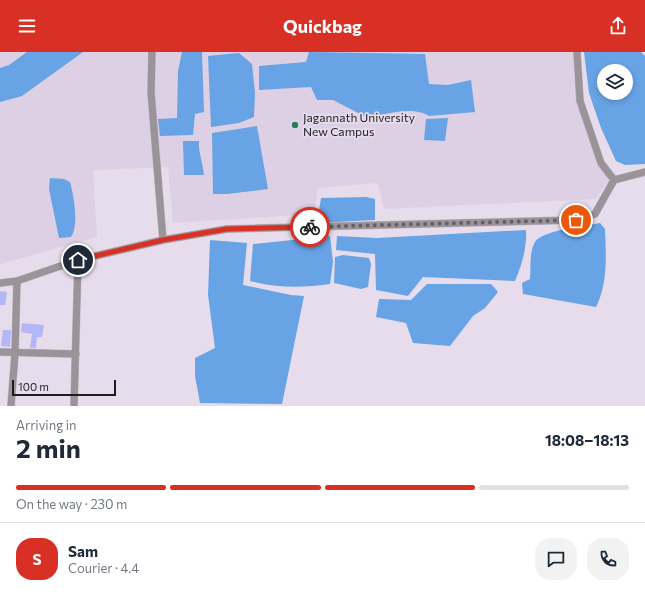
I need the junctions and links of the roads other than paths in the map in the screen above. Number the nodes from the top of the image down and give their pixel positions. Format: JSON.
{"nodes":[{"id":1,"x":152,"y":52,"type":"edge"},
{"id":2,"x":577,"y":52,"type":"edge"},
{"id":3,"x":645,"y":172,"type":"edge"},
{"id":4,"x":614,"y":180,"type":"junction"},
{"id":5,"x":163,"y":240,"type":"junction"},
{"id":6,"x":78,"y":260,"type":"junction"},
{"id":7,"x":18,"y":281,"type":"junction"},
{"id":8,"x":0,"y":283,"type":"edge"},
{"id":9,"x":0,"y":352,"type":"edge"},
{"id":10,"x":15,"y":353,"type":"junction"},
{"id":11,"x":76,"y":354,"type":"junction"},
{"id":12,"x":11,"y":406,"type":"edge"},
{"id":13,"x":74,"y":406,"type":"edge"}],
"edges":[{"from":1,"to":5,"type":"street"},
{"from":2,"to":4,"type":"street"},
{"from":3,"to":4,"type":"street"},
{"from":4,"to":5,"type":"street"},
{"from":5,"to":6,"type":"street"},
{"from":6,"to":7,"type":"street"},
{"from":6,"to":11,"type":"street"},
{"from":7,"to":8,"type":"street"},
{"from":7,"to":10,"type":"street"},
{"from":9,"to":10,"type":"street"},
{"from":10,"to":11,"type":"street"},
{"from":10,"to":12,"type":"street"},
{"from":11,"to":13,"type":"street"}]}
